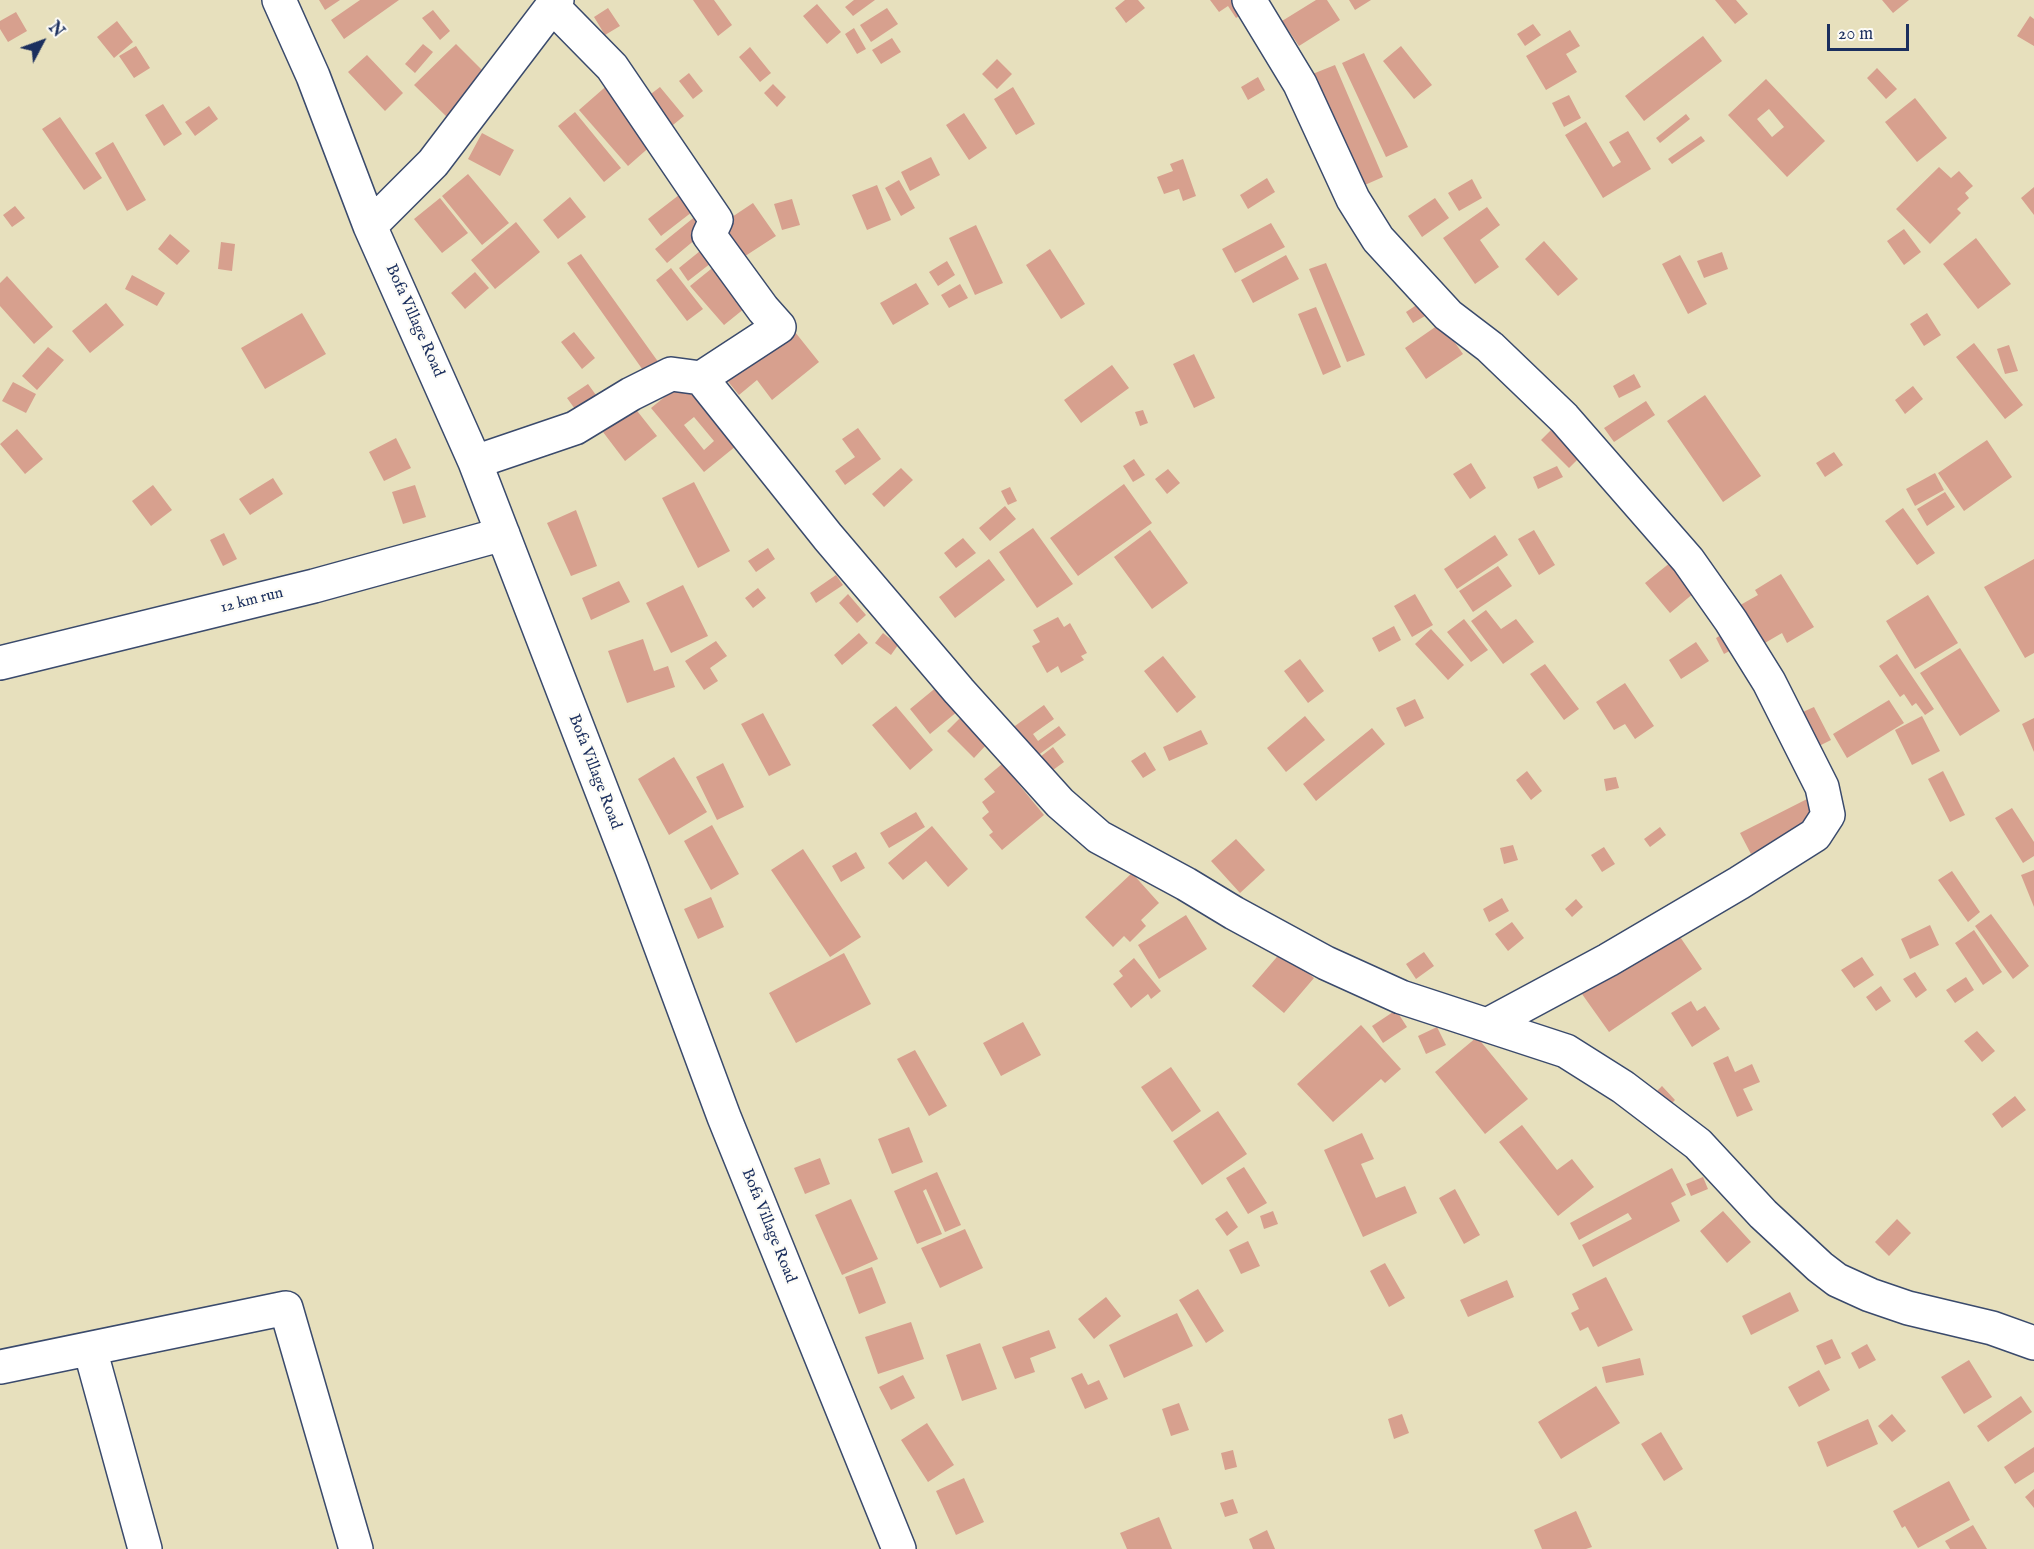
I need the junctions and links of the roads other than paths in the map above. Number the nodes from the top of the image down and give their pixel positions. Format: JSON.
{"nodes":[{"id":1,"x":279,"y":0,"type":"edge"},
{"id":2,"x":1249,"y":0,"type":"edge"},
{"id":3,"x":555,"y":3,"type":"edge"},
{"id":4,"x":370,"y":226,"type":"junction"},
{"id":5,"x":701,"y":378,"type":"junction"},
{"id":6,"x":475,"y":462,"type":"junction"},
{"id":7,"x":503,"y":534,"type":"junction"},
{"id":8,"x":0,"y":663,"type":"edge"},
{"id":9,"x":1487,"y":1025,"type":"junction"},
{"id":10,"x":2034,"y":1343,"type":"edge"},
{"id":11,"x":90,"y":1349,"type":"junction"},
{"id":12,"x":0,"y":1367,"type":"edge"},
{"id":13,"x":145,"y":1549,"type":"edge"},
{"id":14,"x":356,"y":1549,"type":"edge"},
{"id":15,"x":899,"y":1549,"type":"edge"}],
"edges":[{"from":1,"to":4,"type":"street","name":"Bofa Village Road"},
{"from":2,"to":9,"type":"street"},
{"from":3,"to":4,"type":"street"},
{"from":3,"to":5,"type":"street"},
{"from":4,"to":6,"type":"street","name":"Bofa Village Road"},
{"from":5,"to":6,"type":"street"},
{"from":5,"to":9,"type":"street"},
{"from":6,"to":7,"type":"street","name":"Bofa Village Road"},
{"from":7,"to":8,"type":"street","name":"12 km run"},
{"from":7,"to":15,"type":"street","name":"Bofa Village Road"},
{"from":9,"to":10,"type":"street"},
{"from":11,"to":12,"type":"street"},
{"from":11,"to":13,"type":"street"},
{"from":11,"to":14,"type":"street"}]}
